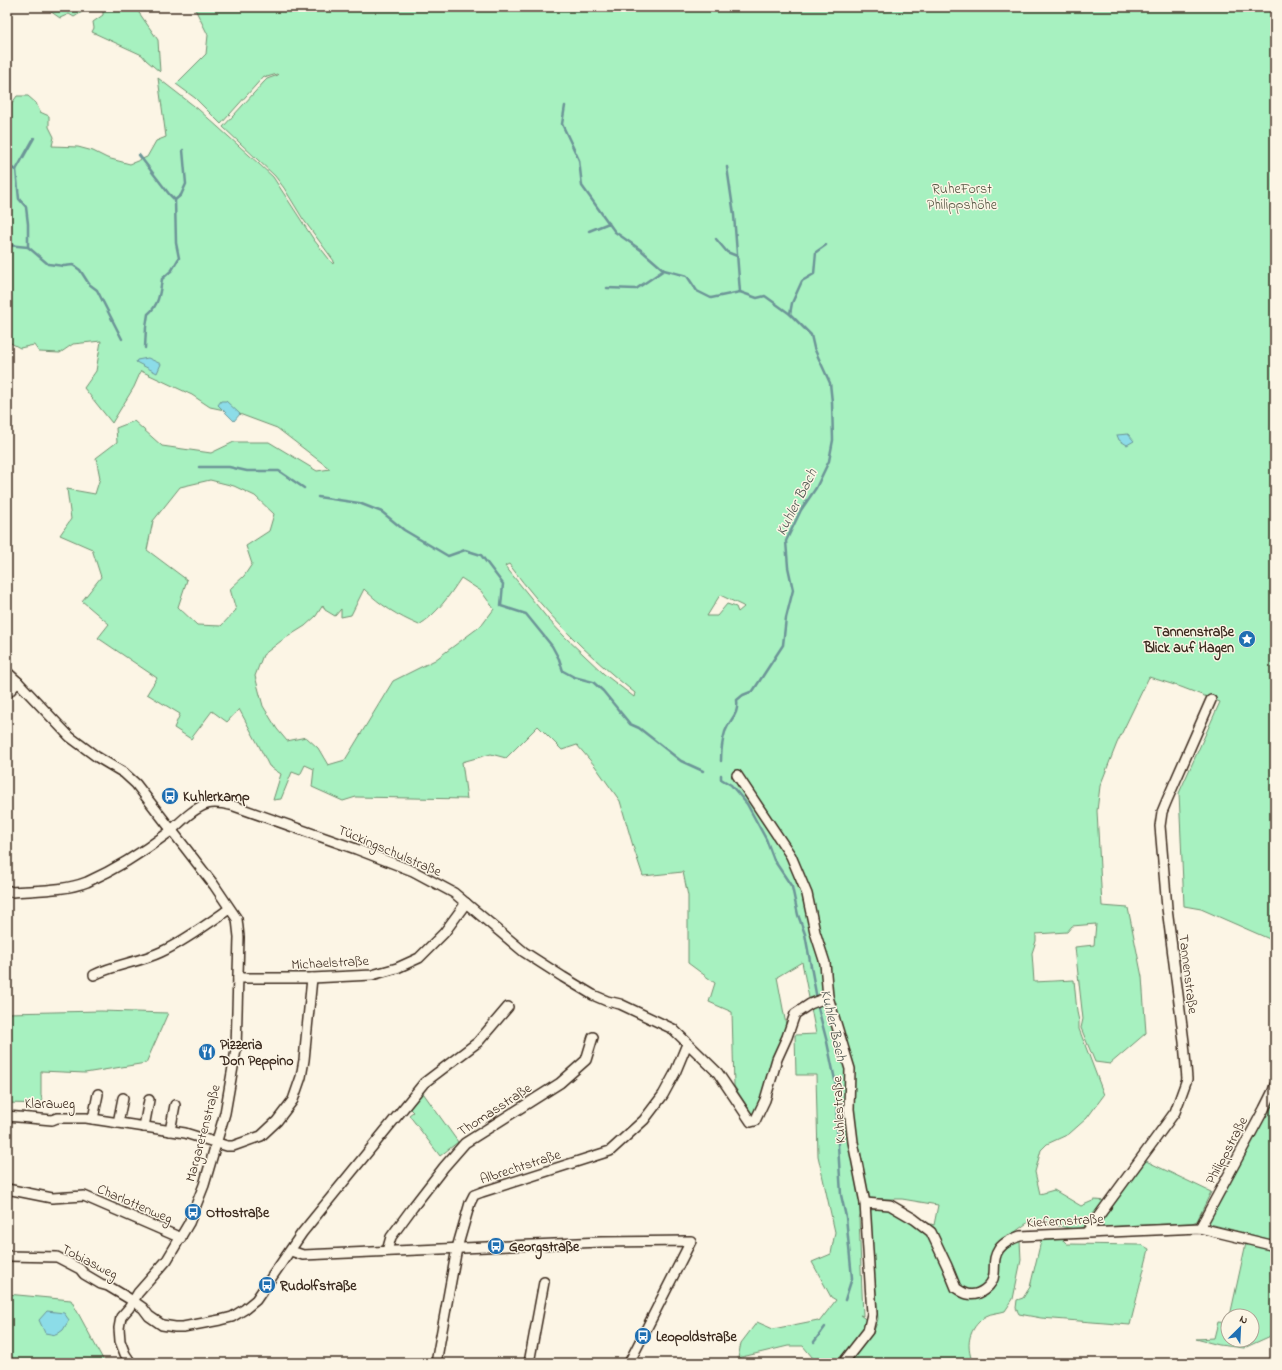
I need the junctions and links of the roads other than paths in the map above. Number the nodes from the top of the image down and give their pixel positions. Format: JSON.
{"nodes":[{"id":1,"x":7,"y":672,"type":"edge"},
{"id":2,"x":18,"y":682,"type":"junction"},
{"id":3,"x":7,"y":694,"type":"edge"},
{"id":4,"x":1211,"y":700,"type":"dead end"},
{"id":5,"x":737,"y":774,"type":"dead end"},
{"id":6,"x":172,"y":829,"type":"junction"},
{"id":7,"x":7,"y":890,"type":"edge"},
{"id":8,"x":466,"y":903,"type":"junction"},
{"id":9,"x":229,"y":909,"type":"junction"},
{"id":10,"x":94,"y":975,"type":"dead end"},
{"id":11,"x":238,"y":978,"type":"junction"},
{"id":12,"x":312,"y":978,"type":"junction"},
{"id":13,"x":825,"y":998,"type":"junction"},
{"id":14,"x":508,"y":1007,"type":"dead end"},
{"id":15,"x":593,"y":1037,"type":"dead end"},
{"id":16,"x":687,"y":1044,"type":"junction"},
{"id":17,"x":1275,"y":1085,"type":"edge"},
{"id":18,"x":98,"y":1094,"type":"dead end"},
{"id":19,"x":123,"y":1098,"type":"dead end"},
{"id":20,"x":149,"y":1100,"type":"dead end"},
{"id":21,"x":175,"y":1105,"type":"dead end"},
{"id":22,"x":7,"y":1116,"type":"edge"},
{"id":23,"x":93,"y":1119,"type":"junction"},
{"id":24,"x":118,"y":1123,"type":"junction"},
{"id":25,"x":144,"y":1127,"type":"junction"},
{"id":26,"x":170,"y":1131,"type":"junction"},
{"id":27,"x":217,"y":1143,"type":"junction"},
{"id":28,"x":7,"y":1190,"type":"edge"},
{"id":29,"x":865,"y":1203,"type":"junction"},
{"id":30,"x":1200,"y":1228,"type":"junction"},
{"id":31,"x":1087,"y":1232,"type":"junction"},
{"id":32,"x":181,"y":1238,"type":"junction"},
{"id":33,"x":1275,"y":1246,"type":"edge"},
{"id":34,"x":457,"y":1248,"type":"junction"},
{"id":35,"x":291,"y":1251,"type":"junction"},
{"id":36,"x":387,"y":1251,"type":"junction"},
{"id":37,"x":7,"y":1256,"type":"edge"},
{"id":38,"x":544,"y":1282,"type":"dead end"},
{"id":39,"x":133,"y":1301,"type":"junction"},
{"id":40,"x":132,"y":1363,"type":"edge"},
{"id":41,"x":436,"y":1363,"type":"edge"},
{"id":42,"x":529,"y":1363,"type":"edge"},
{"id":43,"x":629,"y":1363,"type":"edge"},
{"id":44,"x":843,"y":1363,"type":"edge"}],
"edges":[{"from":1,"to":2,"type":"street"},
{"from":2,"to":3,"type":"street"},
{"from":2,"to":6,"type":"street"},
{"from":4,"to":31,"type":"street","name":"Tannenstraße"},
{"from":5,"to":13,"type":"street","name":"Kuhlestraße"},
{"from":6,"to":7,"type":"street","name":"Tückingschulstraße"},
{"from":6,"to":8,"type":"street","name":"Tückingschulstraße"},
{"from":6,"to":9,"type":"street","name":"Margaretenstraße"},
{"from":8,"to":12,"type":"street","name":"Michaelstraße"},
{"from":8,"to":16,"type":"street","name":"Tückingschulstraße"},
{"from":9,"to":10,"type":"street"},
{"from":9,"to":11,"type":"street","name":"Margaretenstraße"},
{"from":11,"to":12,"type":"street","name":"Michaelstraße"},
{"from":11,"to":27,"type":"street","name":"Margaretenstraße"},
{"from":12,"to":27,"type":"street"},
{"from":13,"to":16,"type":"street","name":"Tückingschulstraße"},
{"from":13,"to":29,"type":"street","name":"Kuhlestraße"},
{"from":14,"to":35,"type":"street"},
{"from":15,"to":36,"type":"street","name":"Thomasstraße"},
{"from":16,"to":34,"type":"street","name":"Albrechtstraße"},
{"from":17,"to":30,"type":"street","name":"Philippstraße"},
{"from":18,"to":23,"type":"street","name":"Klaraweg"},
{"from":19,"to":24,"type":"street"},
{"from":20,"to":25,"type":"street"},
{"from":21,"to":26,"type":"street"},
{"from":22,"to":23,"type":"street","name":"Klaraweg"},
{"from":23,"to":24,"type":"street","name":"Klaraweg"},
{"from":24,"to":25,"type":"street","name":"Klaraweg"},
{"from":25,"to":26,"type":"street","name":"Klaraweg"},
{"from":26,"to":27,"type":"street","name":"Klaraweg"},
{"from":27,"to":32,"type":"street","name":"Margaretenstraße"},
{"from":28,"to":32,"type":"street","name":"Charlottenweg"},
{"from":29,"to":31,"type":"street","name":"Kiefernstraße"},
{"from":29,"to":44,"type":"street","name":"Kuhlestraße"},
{"from":30,"to":31,"type":"street","name":"Kiefernstraße"},
{"from":30,"to":33,"type":"street","name":"Kiefernstraße"},
{"from":32,"to":39,"type":"street","name":"Margaretenstraße"},
{"from":34,"to":36,"type":"street"},
{"from":34,"to":41,"type":"street","name":"Albrechtstraße"},
{"from":34,"to":43,"type":"street"},
{"from":35,"to":36,"type":"street"},
{"from":35,"to":39,"type":"street"},
{"from":37,"to":39,"type":"street","name":"Tobiasweg"},
{"from":38,"to":42,"type":"street"},
{"from":39,"to":40,"type":"street"}]}
